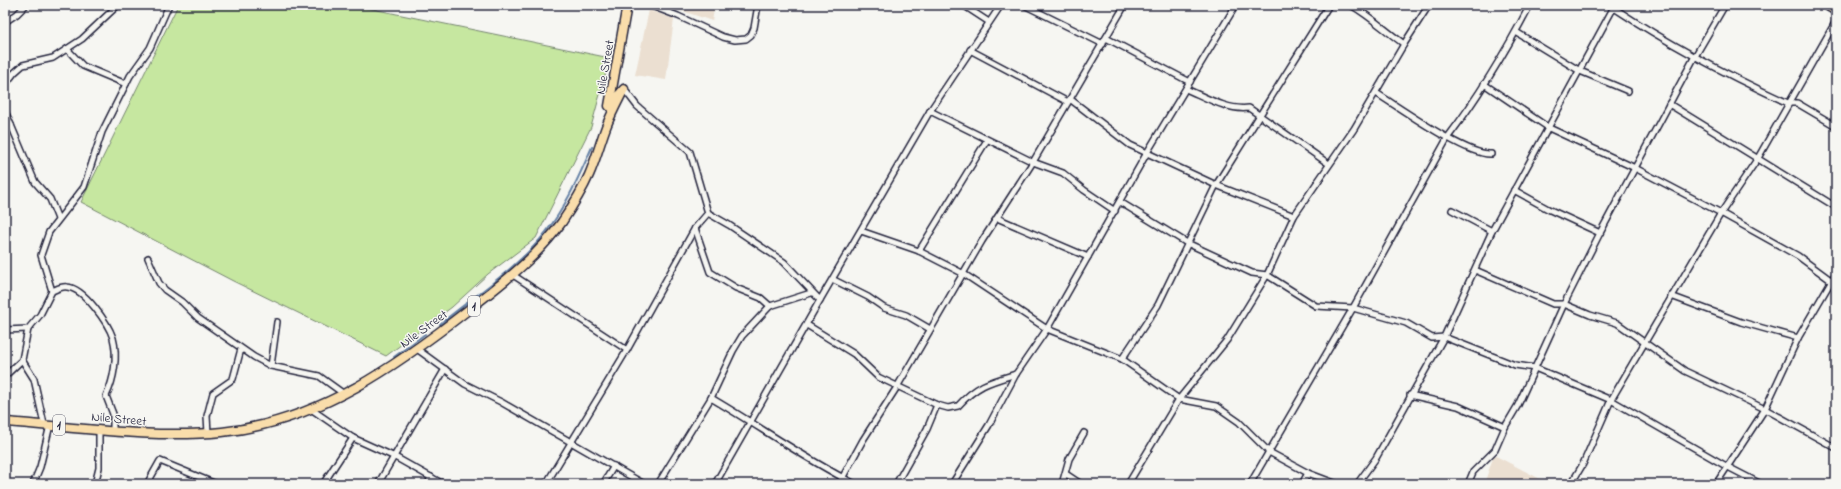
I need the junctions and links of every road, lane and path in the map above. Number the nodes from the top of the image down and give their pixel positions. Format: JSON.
{"nodes":[{"id":1,"x":26,"y":5,"type":"edge"},
{"id":2,"x":118,"y":5,"type":"edge"},
{"id":3,"x":169,"y":5,"type":"edge"},
{"id":4,"x":627,"y":5,"type":"edge"},
{"id":5,"x":649,"y":5,"type":"edge"},
{"id":6,"x":758,"y":5,"type":"edge"},
{"id":7,"x":963,"y":5,"type":"edge"},
{"id":8,"x":1001,"y":5,"type":"edge"},
{"id":9,"x":1024,"y":5,"type":"edge"},
{"id":10,"x":1124,"y":5,"type":"edge"},
{"id":11,"x":1236,"y":5,"type":"edge"},
{"id":12,"x":1329,"y":5,"type":"edge"},
{"id":13,"x":1351,"y":5,"type":"edge"},
{"id":14,"x":1429,"y":5,"type":"edge"},
{"id":15,"x":1530,"y":5,"type":"edge"},
{"id":16,"x":1725,"y":5,"type":"edge"},
{"id":17,"x":1826,"y":5,"type":"edge"},
{"id":18,"x":1615,"y":7,"type":"edge"},
{"id":19,"x":1836,"y":11,"type":"edge"},
{"id":20,"x":1836,"y":21,"type":"edge"},
{"id":21,"x":5,"y":22,"type":"edge"},
{"id":22,"x":989,"y":22,"type":"junction"},
{"id":23,"x":1516,"y":32,"type":"junction"},
{"id":24,"x":1106,"y":38,"type":"junction"},
{"id":25,"x":1103,"y":44,"type":"junction"},
{"id":26,"x":1404,"y":44,"type":"junction"},
{"id":27,"x":67,"y":49,"type":"junction"},
{"id":28,"x":970,"y":50,"type":"junction"},
{"id":29,"x":1694,"y":58,"type":"junction"},
{"id":30,"x":1580,"y":71,"type":"junction"},
{"id":31,"x":1190,"y":82,"type":"junction"},
{"id":32,"x":126,"y":84,"type":"junction"},
{"id":33,"x":1484,"y":84,"type":"junction"},
{"id":34,"x":5,"y":85,"type":"edge"},
{"id":35,"x":624,"y":89,"type":"junction"},
{"id":36,"x":1186,"y":89,"type":"junction"},
{"id":37,"x":1628,"y":92,"type":"dead end"},
{"id":38,"x":1376,"y":93,"type":"junction"},
{"id":39,"x":1069,"y":101,"type":"junction"},
{"id":40,"x":1788,"y":103,"type":"junction"},
{"id":41,"x":1669,"y":104,"type":"junction"},
{"id":42,"x":5,"y":111,"type":"edge"},
{"id":43,"x":930,"y":111,"type":"junction"},
{"id":44,"x":1260,"y":115,"type":"junction"},
{"id":45,"x":8,"y":124,"type":"edge"},
{"id":46,"x":1836,"y":126,"type":"edge"},
{"id":47,"x":1548,"y":128,"type":"junction"},
{"id":48,"x":1448,"y":137,"type":"junction"},
{"id":49,"x":987,"y":140,"type":"junction"},
{"id":50,"x":1148,"y":151,"type":"junction"},
{"id":51,"x":1491,"y":154,"type":"dead end"},
{"id":52,"x":1758,"y":158,"type":"junction"},
{"id":53,"x":1033,"y":162,"type":"junction"},
{"id":54,"x":1329,"y":164,"type":"junction"},
{"id":55,"x":1635,"y":168,"type":"junction"},
{"id":56,"x":1216,"y":185,"type":"junction"},
{"id":57,"x":1514,"y":190,"type":"junction"},
{"id":58,"x":1120,"y":202,"type":"junction"},
{"id":59,"x":1836,"y":207,"type":"edge"},
{"id":60,"x":1452,"y":210,"type":"dead end"},
{"id":61,"x":1115,"y":211,"type":"junction"},
{"id":62,"x":708,"y":213,"type":"junction"},
{"id":63,"x":1722,"y":213,"type":"junction"},
{"id":64,"x":1294,"y":216,"type":"junction"},
{"id":65,"x":998,"y":218,"type":"junction"},
{"id":66,"x":58,"y":219,"type":"junction"},
{"id":67,"x":695,"y":228,"type":"junction"},
{"id":68,"x":861,"y":231,"type":"junction"},
{"id":69,"x":1492,"y":231,"type":"junction"},
{"id":70,"x":1600,"y":233,"type":"junction"},
{"id":71,"x":1187,"y":243,"type":"junction"},
{"id":72,"x":919,"y":251,"type":"junction"},
{"id":73,"x":1088,"y":257,"type":"junction"},
{"id":74,"x":148,"y":258,"type":"dead end"},
{"id":75,"x":1475,"y":270,"type":"junction"},
{"id":76,"x":1836,"y":273,"type":"edge"},
{"id":77,"x":964,"y":274,"type":"junction"},
{"id":78,"x":513,"y":275,"type":"junction"},
{"id":79,"x":1267,"y":276,"type":"junction"},
{"id":80,"x":834,"y":280,"type":"dead end"},
{"id":81,"x":1834,"y":282,"type":"edge"},
{"id":82,"x":52,"y":291,"type":"junction"},
{"id":83,"x":811,"y":293,"type":"junction"},
{"id":84,"x":1671,"y":296,"type":"junction"},
{"id":85,"x":820,"y":300,"type":"junction"},
{"id":86,"x":1564,"y":304,"type":"junction"},
{"id":87,"x":770,"y":306,"type":"junction"},
{"id":88,"x":1353,"y":308,"type":"junction"},
{"id":89,"x":277,"y":322,"type":"dead end"},
{"id":90,"x":807,"y":325,"type":"junction"},
{"id":91,"x":1047,"y":328,"type":"junction"},
{"id":92,"x":28,"y":329,"type":"junction"},
{"id":93,"x":930,"y":329,"type":"junction"},
{"id":94,"x":5,"y":330,"type":"edge"},
{"id":95,"x":1444,"y":337,"type":"junction"},
{"id":96,"x":1798,"y":338,"type":"junction"},
{"id":97,"x":1645,"y":343,"type":"junction"},
{"id":98,"x":241,"y":349,"type":"junction"},
{"id":99,"x":416,"y":349,"type":"junction"},
{"id":100,"x":628,"y":350,"type":"junction"},
{"id":101,"x":1122,"y":359,"type":"junction"},
{"id":102,"x":22,"y":360,"type":"junction"},
{"id":103,"x":271,"y":366,"type":"junction"},
{"id":104,"x":1535,"y":368,"type":"junction"},
{"id":105,"x":445,"y":369,"type":"junction"},
{"id":106,"x":1016,"y":374,"type":"junction"},
{"id":107,"x":5,"y":376,"type":"edge"},
{"id":108,"x":897,"y":387,"type":"junction"},
{"id":109,"x":344,"y":394,"type":"junction"},
{"id":110,"x":1410,"y":395,"type":"junction"},
{"id":111,"x":711,"y":398,"type":"junction"},
{"id":112,"x":1179,"y":399,"type":"junction"},
{"id":113,"x":1611,"y":400,"type":"junction"},
{"id":114,"x":937,"y":405,"type":"junction"},
{"id":115,"x":311,"y":409,"type":"junction"},
{"id":116,"x":1765,"y":410,"type":"junction"},
{"id":117,"x":752,"y":422,"type":"junction"},
{"id":118,"x":6,"y":423,"type":"edge"},
{"id":119,"x":47,"y":424,"type":"junction"},
{"id":120,"x":1505,"y":427,"type":"junction"},
{"id":121,"x":99,"y":429,"type":"junction"},
{"id":122,"x":113,"y":430,"type":"junction"},
{"id":123,"x":208,"y":433,"type":"junction"},
{"id":124,"x":1084,"y":433,"type":"dead end"},
{"id":125,"x":352,"y":438,"type":"junction"},
{"id":126,"x":572,"y":443,"type":"junction"},
{"id":127,"x":1836,"y":448,"type":"edge"},
{"id":128,"x":1269,"y":452,"type":"junction"},
{"id":129,"x":395,"y":457,"type":"junction"},
{"id":130,"x":614,"y":466,"type":"junction"},
{"id":131,"x":1726,"y":466,"type":"junction"},
{"id":132,"x":1308,"y":473,"type":"junction"},
{"id":133,"x":1066,"y":474,"type":"junction"},
{"id":134,"x":431,"y":477,"type":"junction"},
{"id":135,"x":842,"y":478,"type":"junction"},
{"id":136,"x":210,"y":482,"type":"edge"},
{"id":137,"x":33,"y":484,"type":"edge"},
{"id":138,"x":95,"y":484,"type":"edge"},
{"id":139,"x":147,"y":484,"type":"edge"},
{"id":140,"x":216,"y":484,"type":"edge"},
{"id":141,"x":322,"y":484,"type":"edge"},
{"id":142,"x":378,"y":484,"type":"edge"},
{"id":143,"x":428,"y":484,"type":"edge"},
{"id":144,"x":443,"y":484,"type":"edge"},
{"id":145,"x":546,"y":484,"type":"edge"},
{"id":146,"x":604,"y":484,"type":"edge"},
{"id":147,"x":644,"y":484,"type":"edge"},
{"id":148,"x":658,"y":484,"type":"edge"},
{"id":149,"x":715,"y":484,"type":"edge"},
{"id":150,"x":839,"y":484,"type":"edge"},
{"id":151,"x":855,"y":484,"type":"edge"},
{"id":152,"x":896,"y":484,"type":"edge"},
{"id":153,"x":952,"y":484,"type":"edge"},
{"id":154,"x":1062,"y":484,"type":"edge"},
{"id":155,"x":1081,"y":484,"type":"edge"},
{"id":156,"x":1128,"y":484,"type":"edge"},
{"id":157,"x":1250,"y":484,"type":"edge"},
{"id":158,"x":1302,"y":484,"type":"edge"},
{"id":159,"x":1337,"y":484,"type":"edge"},
{"id":160,"x":1357,"y":484,"type":"edge"},
{"id":161,"x":1468,"y":484,"type":"edge"},
{"id":162,"x":1571,"y":484,"type":"edge"},
{"id":163,"x":1716,"y":484,"type":"edge"},
{"id":164,"x":1761,"y":484,"type":"edge"}],
"edges":[{"from":1,"to":21,"type":"street"},
{"from":2,"to":27,"type":"street"},
{"from":3,"to":32,"type":"street"},
{"from":4,"to":35,"type":"main road","name":"Nile Street"},
{"from":5,"to":6,"type":"street"},
{"from":7,"to":22,"type":"street"},
{"from":8,"to":22,"type":"street"},
{"from":9,"to":25,"type":"street"},
{"from":10,"to":24,"type":"street"},
{"from":11,"to":31,"type":"street"},
{"from":12,"to":44,"type":"street"},
{"from":13,"to":26,"type":"street"},
{"from":14,"to":26,"type":"street"},
{"from":15,"to":23,"type":"street"},
{"from":16,"to":29,"type":"street"},
{"from":17,"to":19,"type":"main road"},
{"from":18,"to":29,"type":"street"},
{"from":18,"to":30,"type":"street"},
{"from":20,"to":40,"type":"street"},
{"from":22,"to":28,"type":"street"},
{"from":23,"to":30,"type":"street"},
{"from":23,"to":33,"type":"street"},
{"from":24,"to":25,"type":"street"},
{"from":24,"to":31,"type":"street"},
{"from":25,"to":39,"type":"street"},
{"from":26,"to":38,"type":"street"},
{"from":27,"to":32,"type":"street"},
{"from":27,"to":34,"type":"street"},
{"from":28,"to":39,"type":"street"},
{"from":28,"to":43,"type":"street"},
{"from":29,"to":40,"type":"street"},
{"from":29,"to":41,"type":"street"},
{"from":30,"to":37,"type":"street"},
{"from":30,"to":47,"type":"street"},
{"from":31,"to":36,"type":"street"},
{"from":32,"to":66,"type":"street"},
{"from":33,"to":47,"type":"street"},
{"from":33,"to":48,"type":"street"},
{"from":35,"to":62,"type":"street"},
{"from":35,"to":78,"type":"main road","name":"Nile Street","number":"1"},
{"from":36,"to":44,"type":"street"},
{"from":36,"to":50,"type":"street"},
{"from":38,"to":48,"type":"street"},
{"from":38,"to":54,"type":"street"},
{"from":39,"to":50,"type":"street"},
{"from":39,"to":53,"type":"street"},
{"from":40,"to":46,"type":"street"},
{"from":40,"to":52,"type":"street"},
{"from":41,"to":52,"type":"street"},
{"from":41,"to":55,"type":"street"},
{"from":42,"to":45,"type":"street"},
{"from":43,"to":49,"type":"street"},
{"from":43,"to":68,"type":"street"},
{"from":44,"to":54,"type":"street"},
{"from":44,"to":56,"type":"street"},
{"from":45,"to":66,"type":"street"},
{"from":47,"to":55,"type":"street"},
{"from":47,"to":57,"type":"street"},
{"from":48,"to":51,"type":"street"},
{"from":48,"to":88,"type":"street"},
{"from":49,"to":53,"type":"street"},
{"from":49,"to":72,"type":"street"},
{"from":50,"to":56,"type":"street"},
{"from":50,"to":58,"type":"street"},
{"from":52,"to":59,"type":"street"},
{"from":52,"to":63,"type":"street"},
{"from":53,"to":61,"type":"street"},
{"from":53,"to":65,"type":"street"},
{"from":54,"to":64,"type":"street"},
{"from":55,"to":63,"type":"street"},
{"from":55,"to":70,"type":"street"},
{"from":56,"to":64,"type":"street"},
{"from":56,"to":71,"type":"street"},
{"from":57,"to":69,"type":"street"},
{"from":57,"to":70,"type":"street"},
{"from":58,"to":61,"type":"street"},
{"from":58,"to":71,"type":"street"},
{"from":60,"to":69,"type":"street"},
{"from":61,"to":73,"type":"street"},
{"from":62,"to":67,"type":"street"},
{"from":62,"to":83,"type":"street"},
{"from":63,"to":81,"type":"street"},
{"from":63,"to":84,"type":"street"},
{"from":64,"to":79,"type":"street"},
{"from":65,"to":73,"type":"street"},
{"from":65,"to":77,"type":"street"},
{"from":66,"to":82,"type":"street"},
{"from":67,"to":87,"type":"street"},
{"from":67,"to":100,"type":"street"},
{"from":68,"to":72,"type":"street"},
{"from":68,"to":85,"type":"street"},
{"from":69,"to":75,"type":"street"},
{"from":70,"to":86,"type":"street"},
{"from":71,"to":79,"type":"street"},
{"from":71,"to":101,"type":"street"},
{"from":72,"to":77,"type":"street"},
{"from":73,"to":91,"type":"street"},
{"from":74,"to":98,"type":"street"},
{"from":75,"to":86,"type":"street"},
{"from":75,"to":95,"type":"street"},
{"from":76,"to":81,"type":"street"},
{"from":77,"to":91,"type":"street"},
{"from":77,"to":93,"type":"street"},
{"from":78,"to":99,"type":"main road","name":"Nile Street","number":"1"},
{"from":78,"to":100,"type":"street"},
{"from":79,"to":88,"type":"street"},
{"from":79,"to":112,"type":"street"},
{"from":80,"to":93,"type":"street"},
{"from":81,"to":96,"type":"street"},
{"from":82,"to":92,"type":"street"},
{"from":82,"to":122,"type":"street"},
{"from":83,"to":85,"type":"street"},
{"from":83,"to":87,"type":"street"},
{"from":84,"to":96,"type":"street"},
{"from":84,"to":97,"type":"street"},
{"from":85,"to":90,"type":"street"},
{"from":86,"to":97,"type":"street"},
{"from":86,"to":104,"type":"street"},
{"from":87,"to":111,"type":"street"},
{"from":88,"to":95,"type":"street"},
{"from":88,"to":128,"type":"street"},
{"from":89,"to":103,"type":"street"},
{"from":90,"to":108,"type":"street"},
{"from":90,"to":117,"type":"street"},
{"from":91,"to":101,"type":"street"},
{"from":91,"to":106,"type":"street"},
{"from":92,"to":94,"type":"street"},
{"from":92,"to":102,"type":"street"},
{"from":93,"to":108,"type":"street"},
{"from":95,"to":104,"type":"street"},
{"from":95,"to":110,"type":"street"},
{"from":96,"to":116,"type":"street"},
{"from":97,"to":113,"type":"street"},
{"from":97,"to":116,"type":"street"},
{"from":98,"to":103,"type":"street"},
{"from":98,"to":123,"type":"street"},
{"from":99,"to":105,"type":"street"},
{"from":99,"to":109,"type":"main road","name":"Nile Street","number":"1"},
{"from":100,"to":126,"type":"street"},
{"from":101,"to":112,"type":"street"},
{"from":102,"to":107,"type":"street"},
{"from":102,"to":119,"type":"street"},
{"from":103,"to":109,"type":"street"},
{"from":104,"to":113,"type":"street"},
{"from":104,"to":120,"type":"street"},
{"from":105,"to":126,"type":"street"},
{"from":105,"to":129,"type":"street"},
{"from":106,"to":114,"type":"street"},
{"from":106,"to":153,"type":"street"},
{"from":108,"to":114,"type":"street"},
{"from":108,"to":135,"type":"street"},
{"from":109,"to":115,"type":"main road","name":"Nile Street","number":"1"},
{"from":110,"to":120,"type":"street"},
{"from":110,"to":160,"type":"street"},
{"from":111,"to":117,"type":"street"},
{"from":111,"to":148,"type":"street"},
{"from":112,"to":128,"type":"street"},
{"from":112,"to":156,"type":"street"},
{"from":113,"to":131,"type":"street"},
{"from":113,"to":162,"type":"street"},
{"from":114,"to":152,"type":"street"},
{"from":115,"to":123,"type":"main road","name":"Nile Street","number":"1"},
{"from":115,"to":125,"type":"street"},
{"from":116,"to":127,"type":"street"},
{"from":116,"to":131,"type":"street"},
{"from":117,"to":135,"type":"street"},
{"from":117,"to":149,"type":"street"},
{"from":118,"to":119,"type":"main road","name":"Nile Street","number":"1"},
{"from":119,"to":121,"type":"main road","name":"Nile Street","number":"1"},
{"from":119,"to":137,"type":"street"},
{"from":120,"to":161,"type":"street"},
{"from":121,"to":122,"type":"main road","name":"Nile Street","number":"1"},
{"from":121,"to":138,"type":"street"},
{"from":122,"to":123,"type":"main road","name":"Nile Street","number":"1"},
{"from":124,"to":133,"type":"street"},
{"from":125,"to":129,"type":"street"},
{"from":125,"to":141,"type":"street"},
{"from":126,"to":130,"type":"street"},
{"from":126,"to":145,"type":"street"},
{"from":128,"to":132,"type":"street"},
{"from":128,"to":157,"type":"street"},
{"from":129,"to":134,"type":"street"},
{"from":129,"to":142,"type":"street"},
{"from":130,"to":146,"type":"street"},
{"from":130,"to":147,"type":"street"},
{"from":131,"to":163,"type":"street"},
{"from":131,"to":164,"type":"street"},
{"from":132,"to":158,"type":"street"},
{"from":132,"to":159,"type":"street"},
{"from":133,"to":154,"type":"street"},
{"from":133,"to":155,"type":"street"},
{"from":134,"to":143,"type":"street"},
{"from":134,"to":144,"type":"street"},
{"from":135,"to":150,"type":"street"},
{"from":135,"to":151,"type":"street"},
{"from":136,"to":139,"type":"street"},
{"from":136,"to":140,"type":"street"}]}
